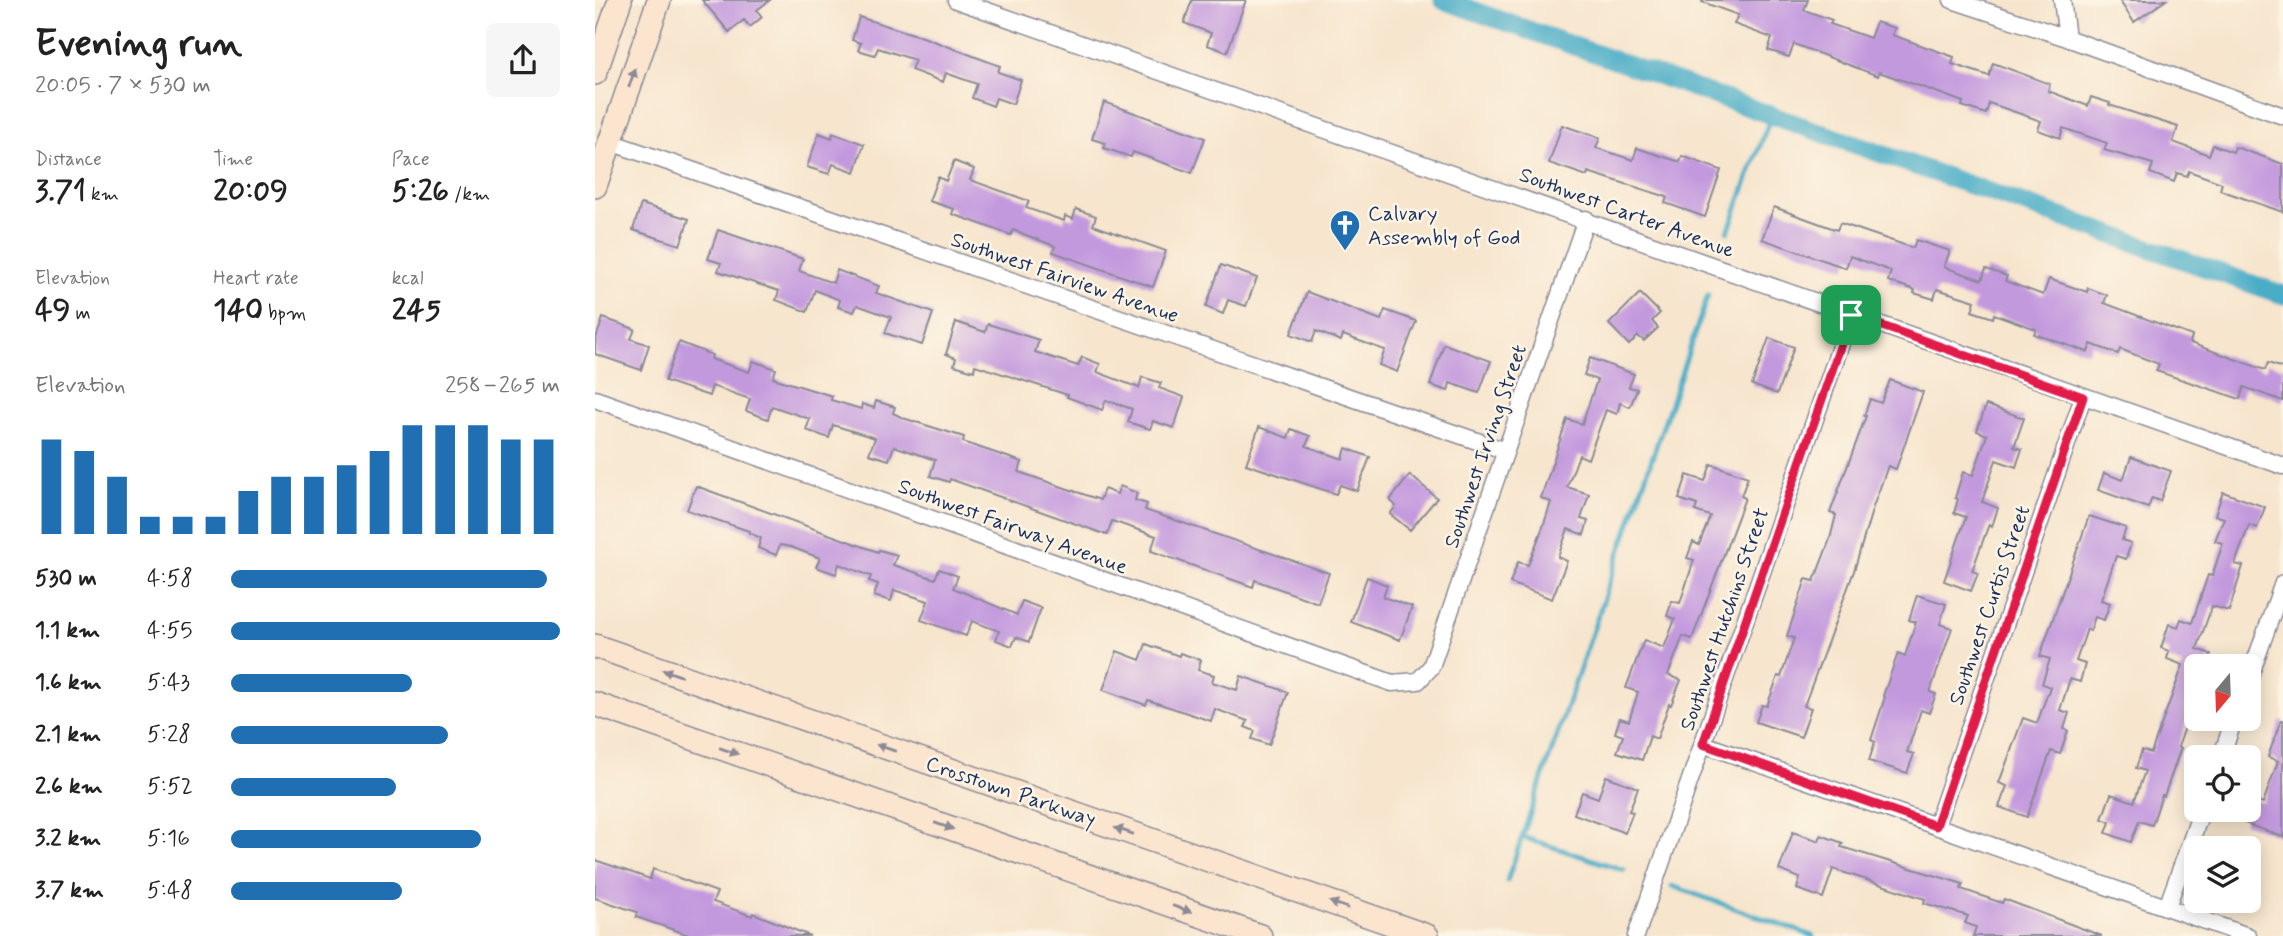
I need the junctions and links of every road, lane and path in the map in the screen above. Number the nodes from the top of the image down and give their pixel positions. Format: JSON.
{"nodes":[{"id":1,"x":621,"y":0,"type":"edge"},
{"id":2,"x":659,"y":0,"type":"edge"},
{"id":3,"x":956,"y":0,"type":"edge"},
{"id":4,"x":1952,"y":0,"type":"edge"},
{"id":5,"x":2062,"y":0,"type":"edge"},
{"id":6,"x":2067,"y":38,"type":"junction"},
{"id":7,"x":595,"y":73,"type":"edge"},
{"id":8,"x":2283,"y":116,"type":"edge"},
{"id":9,"x":610,"y":142,"type":"junction"},
{"id":10,"x":595,"y":186,"type":"edge"},
{"id":11,"x":1586,"y":219,"type":"junction"},
{"id":12,"x":1851,"y":315,"type":"junction"},
{"id":13,"x":2083,"y":397,"type":"junction"},
{"id":14,"x":595,"y":399,"type":"edge"},
{"id":15,"x":1506,"y":451,"type":"junction"},
{"id":16,"x":2283,"y":466,"type":"edge"},
{"id":17,"x":2283,"y":583,"type":"edge"},
{"id":18,"x":595,"y":646,"type":"edge"},
{"id":19,"x":2258,"y":654,"type":"edge"},
{"id":20,"x":1418,"y":681,"type":"joint"},
{"id":21,"x":595,"y":704,"type":"edge"},
{"id":22,"x":1703,"y":744,"type":"junction"},
{"id":23,"x":2198,"y":822,"type":"edge"},
{"id":24,"x":1936,"y":826,"type":"junction"},
{"id":25,"x":2167,"y":907,"type":"junction"},
{"id":26,"x":1260,"y":936,"type":"edge"},
{"id":27,"x":1427,"y":936,"type":"edge"},
{"id":28,"x":1636,"y":936,"type":"edge"},
{"id":29,"x":2248,"y":936,"type":"edge"}],
"edges":[{"from":1,"to":7,"type":"main road"},
{"from":9,"to":2,"type":"main road","one_way":true},
{"from":3,"to":11,"type":"street","name":"Southwest Carter Avenue"},
{"from":4,"to":6,"type":"street"},
{"from":5,"to":6,"type":"street"},
{"from":6,"to":8,"type":"street"},
{"from":9,"to":10,"type":"main road"},
{"from":9,"to":15,"type":"street","name":"Southwest Fairview Avenue"},
{"from":11,"to":12,"type":"street","name":"Southwest Carter Avenue"},
{"from":11,"to":15,"type":"street","name":"Southwest Irving Street"},
{"from":12,"to":13,"type":"street","name":"Southwest Carter Avenue"},
{"from":12,"to":22,"type":"street","name":"Southwest Hutchins Street"},
{"from":13,"to":16,"type":"street","name":"Southwest Carter Avenue"},
{"from":13,"to":24,"type":"street","name":"Southwest Curtis Street"},
{"from":14,"to":20,"type":"street","name":"Southwest Fairway Avenue"},
{"from":15,"to":20,"type":"street","name":"Southwest Irving Street"},
{"from":17,"to":19,"type":"street"},
{"from":27,"to":18,"type":"main road","name":"Crosstown Parkway","one_way":true},
{"from":21,"to":26,"type":"main road","one_way":true},
{"from":22,"to":24,"type":"street"},
{"from":22,"to":28,"type":"street","name":"Southwest Hutchins Street"},
{"from":23,"to":25,"type":"street"},
{"from":24,"to":25,"type":"street"},
{"from":25,"to":29,"type":"street"}]}
